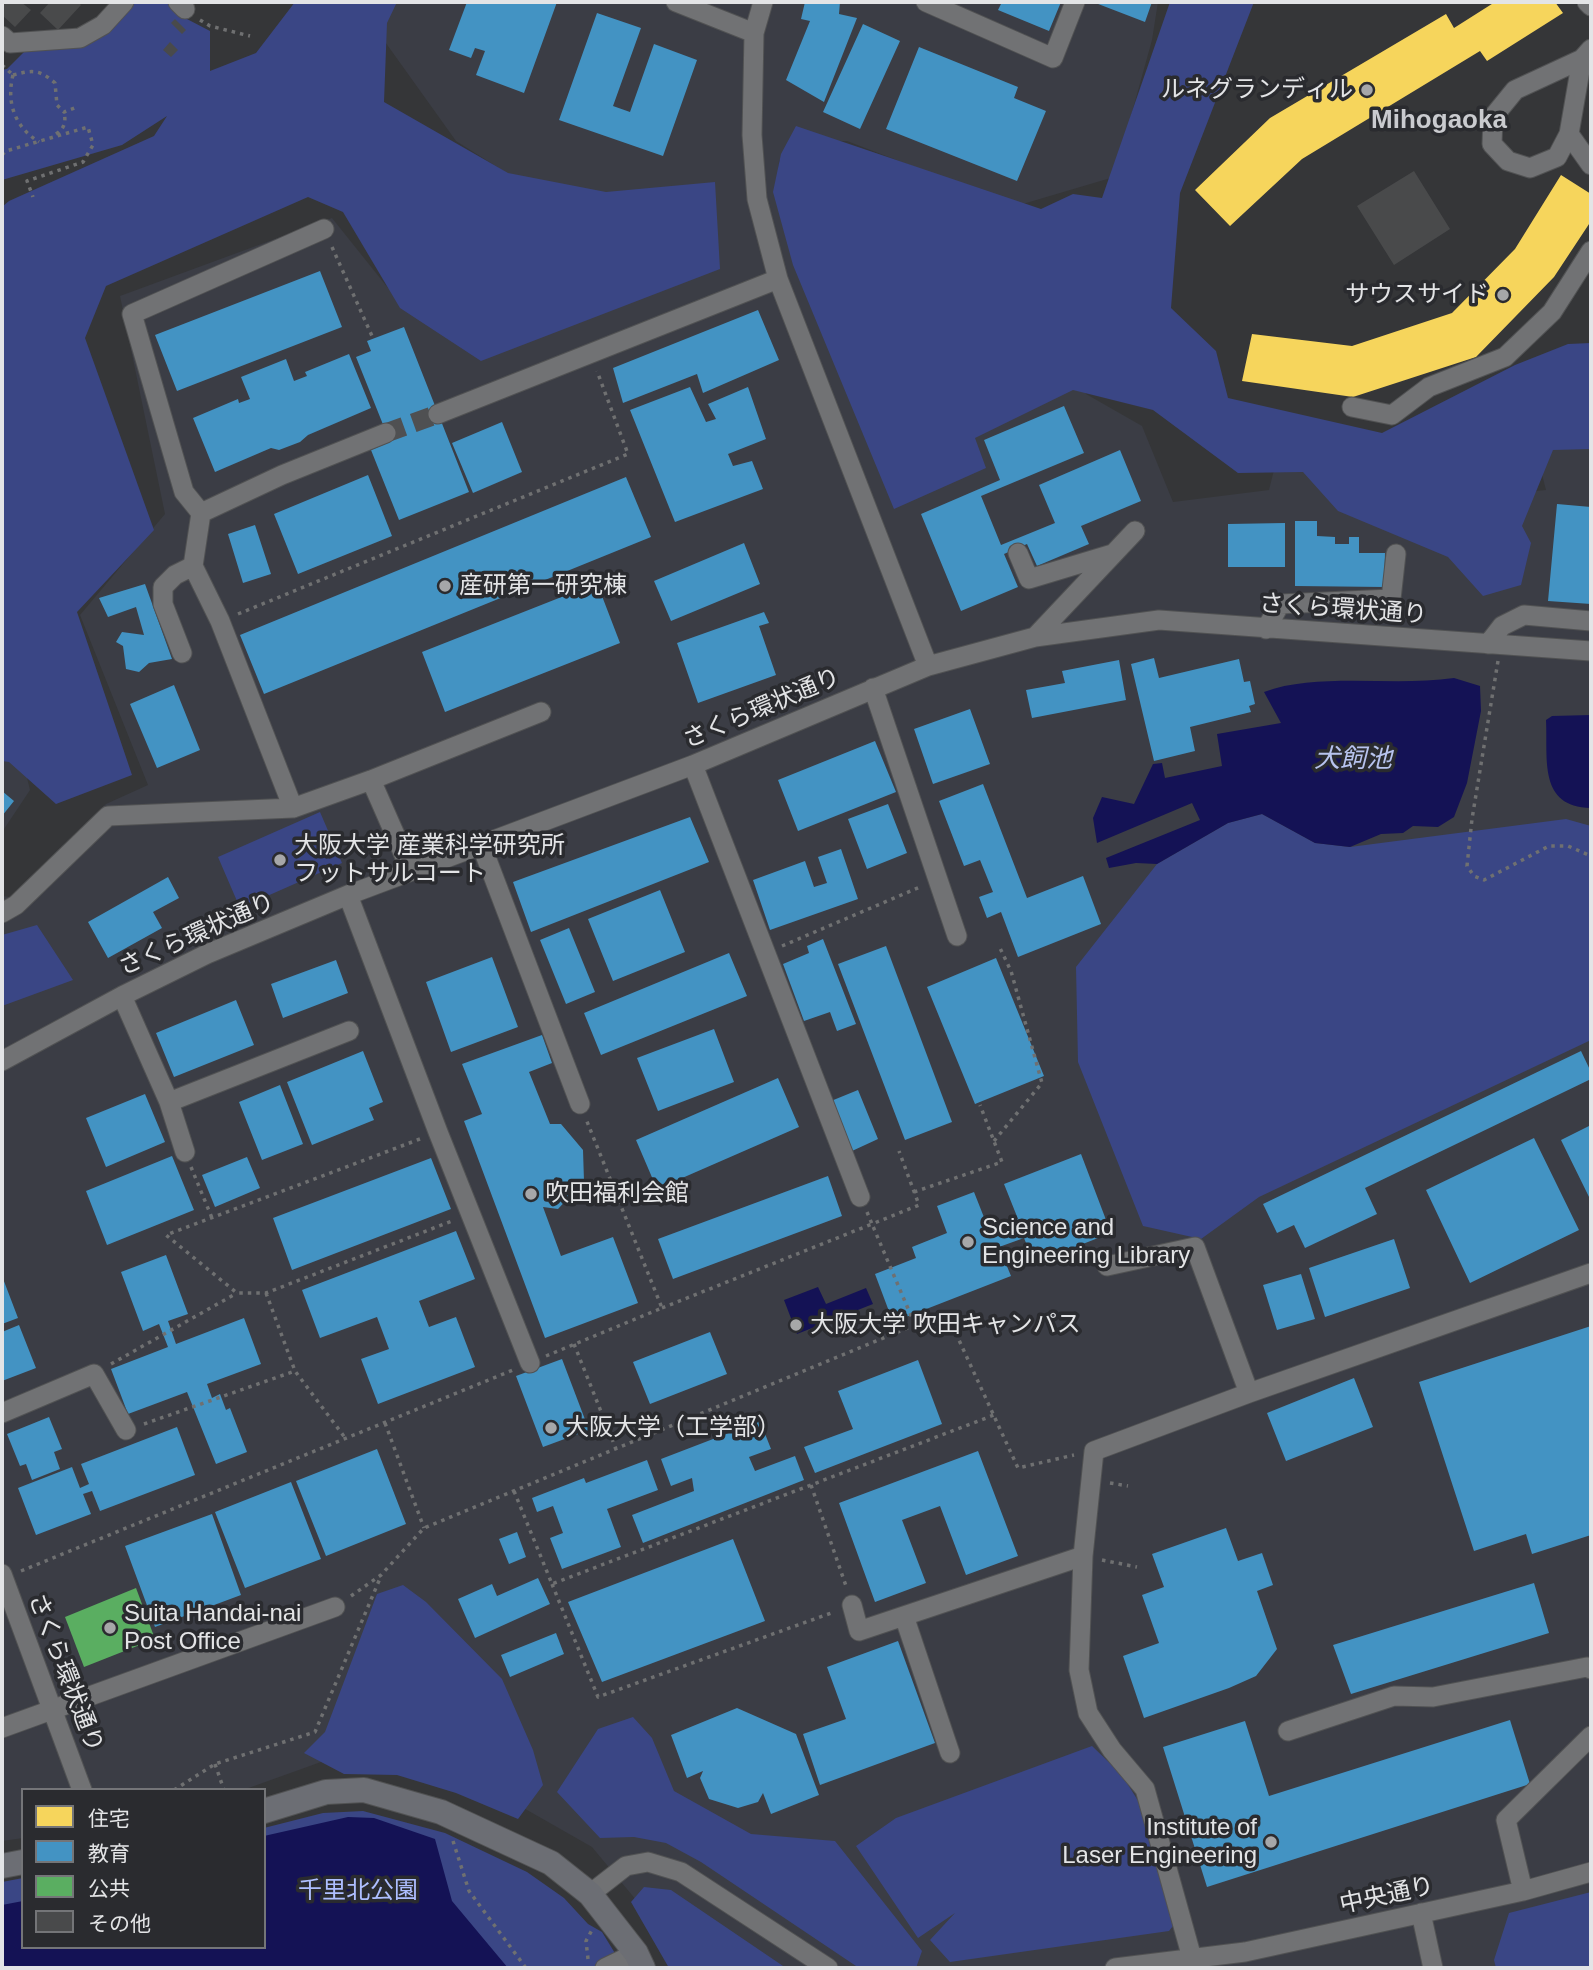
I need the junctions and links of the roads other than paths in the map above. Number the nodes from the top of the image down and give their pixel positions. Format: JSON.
{"nodes":[{"id":1,"x":124,"y":2,"type":"edge"},
{"id":2,"x":676,"y":2,"type":"edge"},
{"id":3,"x":763,"y":2,"type":"edge"},
{"id":4,"x":926,"y":2,"type":"edge"},
{"id":5,"x":1075,"y":2,"type":"edge"},
{"id":6,"x":1587,"y":2,"type":"edge"},
{"id":7,"x":1591,"y":6,"type":"edge"},
{"id":8,"x":754,"y":33,"type":"junction"},
{"id":9,"x":2,"y":36,"type":"edge"},
{"id":10,"x":1587,"y":54,"type":"edge"},
{"id":11,"x":1569,"y":134,"type":"junction"},
{"id":12,"x":1591,"y":165,"type":"edge"},
{"id":13,"x":324,"y":229,"type":"road end"},
{"id":14,"x":1591,"y":251,"type":"edge"},
{"id":15,"x":778,"y":279,"type":"junction"},
{"id":16,"x":1352,"y":407,"type":"dead end"},
{"id":17,"x":438,"y":414,"type":"tunnel mouth"},
{"id":18,"x":387,"y":433,"type":"tunnel mouth"},
{"id":19,"x":201,"y":513,"type":"junction"},
{"id":20,"x":1135,"y":531,"type":"dead end"},
{"id":21,"x":1018,"y":553,"type":"dead end"},
{"id":22,"x":1113,"y":554,"type":"junction"},
{"id":23,"x":1396,"y":554,"type":"dead end"},
{"id":24,"x":193,"y":566,"type":"junction"},
{"id":25,"x":1591,"y":621,"type":"edge"},
{"id":26,"x":1266,"y":629,"type":"junction"},
{"id":27,"x":1035,"y":637,"type":"junction"},
{"id":28,"x":1494,"y":645,"type":"junction"},
{"id":29,"x":1591,"y":652,"type":"edge"},
{"id":30,"x":182,"y":653,"type":"dead end"},
{"id":31,"x":928,"y":666,"type":"junction"},
{"id":32,"x":873,"y":688,"type":"junction"},
{"id":33,"x":541,"y":712,"type":"dead end"},
{"id":34,"x":693,"y":765,"type":"junction"},
{"id":35,"x":371,"y":780,"type":"junction"},
{"id":36,"x":293,"y":808,"type":"junction"},
{"id":37,"x":481,"y":844,"type":"junction"},
{"id":38,"x":411,"y":871,"type":"junction"},
{"id":39,"x":348,"y":895,"type":"junction"},
{"id":40,"x":2,"y":913,"type":"edge"},
{"id":41,"x":957,"y":936,"type":"dead end"},
{"id":42,"x":121,"y":996,"type":"junction"},
{"id":43,"x":349,"y":1031,"type":"dead end"},
{"id":44,"x":2,"y":1060,"type":"edge"},
{"id":45,"x":169,"y":1102,"type":"junction"},
{"id":46,"x":580,"y":1104,"type":"road end"},
{"id":47,"x":185,"y":1152,"type":"road end"},
{"id":48,"x":860,"y":1197,"type":"dead end"},
{"id":49,"x":1107,"y":1266,"type":"dead end"},
{"id":50,"x":1591,"y":1273,"type":"edge"},
{"id":51,"x":530,"y":1363,"type":"road end"},
{"id":52,"x":1249,"y":1393,"type":"junction"},
{"id":53,"x":2,"y":1413,"type":"edge"},
{"id":54,"x":126,"y":1430,"type":"road end"},
{"id":55,"x":1083,"y":1556,"type":"junction"},
{"id":56,"x":3,"y":1576,"type":"edge"},
{"id":57,"x":852,"y":1605,"type":"road end"},
{"id":58,"x":335,"y":1607,"type":"road end"},
{"id":59,"x":904,"y":1616,"type":"junction"},
{"id":60,"x":1591,"y":1669,"type":"edge"},
{"id":61,"x":52,"y":1710,"type":"junction"},
{"id":62,"x":2,"y":1727,"type":"edge"},
{"id":63,"x":1288,"y":1731,"type":"dead end"},
{"id":64,"x":1591,"y":1736,"type":"edge"},
{"id":65,"x":950,"y":1753,"type":"dead end"},
{"id":66,"x":81,"y":1788,"type":"edge"},
{"id":67,"x":266,"y":1810,"type":"edge"},
{"id":68,"x":21,"y":1862,"type":"edge"},
{"id":69,"x":2,"y":1866,"type":"edge"},
{"id":70,"x":1591,"y":1872,"type":"edge"},
{"id":71,"x":1523,"y":1891,"type":"junction"},
{"id":72,"x":590,"y":1894,"type":"junction"},
{"id":73,"x":1422,"y":1913,"type":"junction"},
{"id":74,"x":1192,"y":1958,"type":"junction"},
{"id":75,"x":1247,"y":1960,"type":"edge"},
{"id":76,"x":639,"y":1961,"type":"edge"},
{"id":77,"x":605,"y":1968,"type":"edge"},
{"id":78,"x":828,"y":1968,"type":"edge"},
{"id":79,"x":1115,"y":1968,"type":"edge"},
{"id":80,"x":1433,"y":1968,"type":"edge"}],
"edges":[{"from":1,"to":9,"type":"street"},
{"from":2,"to":8,"type":"street"},
{"from":3,"to":8,"type":"street"},
{"from":4,"to":5,"type":"street"},
{"from":6,"to":7,"type":"street"},
{"from":8,"to":15,"type":"street"},
{"from":10,"to":11,"type":"street"},
{"from":10,"to":11,"type":"street"},
{"from":11,"to":12,"type":"street"},
{"from":13,"to":19,"type":"street"},
{"from":14,"to":16,"type":"street"},
{"from":15,"to":17,"type":"street"},
{"from":15,"to":31,"type":"street"},
{"from":18,"to":19,"type":"street"},
{"from":19,"to":24,"type":"street"},
{"from":20,"to":22,"type":"street"},
{"from":21,"to":22,"type":"street"},
{"from":22,"to":27,"type":"street"},
{"from":23,"to":26,"type":"street"},
{"from":24,"to":30,"type":"street"},
{"from":24,"to":36,"type":"street"},
{"from":25,"to":28,"type":"street"},
{"from":26,"to":27,"type":"street","name":"さくら環状通り"},
{"from":26,"to":28,"type":"street","name":"さくら環状通り"},
{"from":27,"to":31,"type":"street","name":"さくら環状通り"},
{"from":28,"to":29,"type":"street","name":"さくら環状通り"},
{"from":31,"to":32,"type":"street","name":"さくら環状通り"},
{"from":32,"to":34,"type":"street","name":"さくら環状通り"},
{"from":32,"to":41,"type":"street"},
{"from":33,"to":35,"type":"street"},
{"from":34,"to":37,"type":"street","name":"さくら環状通り"},
{"from":34,"to":48,"type":"street"},
{"from":35,"to":36,"type":"street"},
{"from":35,"to":38,"type":"street"},
{"from":36,"to":40,"type":"street"},
{"from":37,"to":38,"type":"street","name":"さくら環状通り"},
{"from":37,"to":46,"type":"street"},
{"from":38,"to":39,"type":"street","name":"さくら環状通り"},
{"from":39,"to":42,"type":"street","name":"さくら環状通り"},
{"from":39,"to":51,"type":"street"},
{"from":42,"to":44,"type":"street","name":"さくら環状通り"},
{"from":42,"to":45,"type":"street"},
{"from":43,"to":45,"type":"street"},
{"from":45,"to":47,"type":"street"},
{"from":49,"to":52,"type":"street"},
{"from":50,"to":52,"type":"street"},
{"from":52,"to":55,"type":"street"},
{"from":53,"to":54,"type":"street"},
{"from":55,"to":59,"type":"street"},
{"from":55,"to":74,"type":"street"},
{"from":56,"to":61,"type":"street","name":"さくら環状通り"},
{"from":57,"to":59,"type":"street"},
{"from":58,"to":61,"type":"street"},
{"from":59,"to":65,"type":"street"},
{"from":60,"to":63,"type":"street"},
{"from":61,"to":62,"type":"street"},
{"from":61,"to":66,"type":"street","name":"さくら環状通り"},
{"from":64,"to":71,"type":"street"},
{"from":67,"to":72,"type":"main road"},
{"from":68,"to":69,"type":"main road"},
{"from":70,"to":71,"type":"street","name":"中央通り"},
{"from":71,"to":73,"type":"street","name":"中央通り"},
{"from":72,"to":76,"type":"main road"},
{"from":72,"to":78,"type":"street"},
{"from":73,"to":75,"type":"street","name":"中央通り"},
{"from":73,"to":80,"type":"street"},
{"from":74,"to":75,"type":"street","name":"中央通り"},
{"from":74,"to":79,"type":"street","name":"中央通り"},
{"from":76,"to":77,"type":"street"}]}
